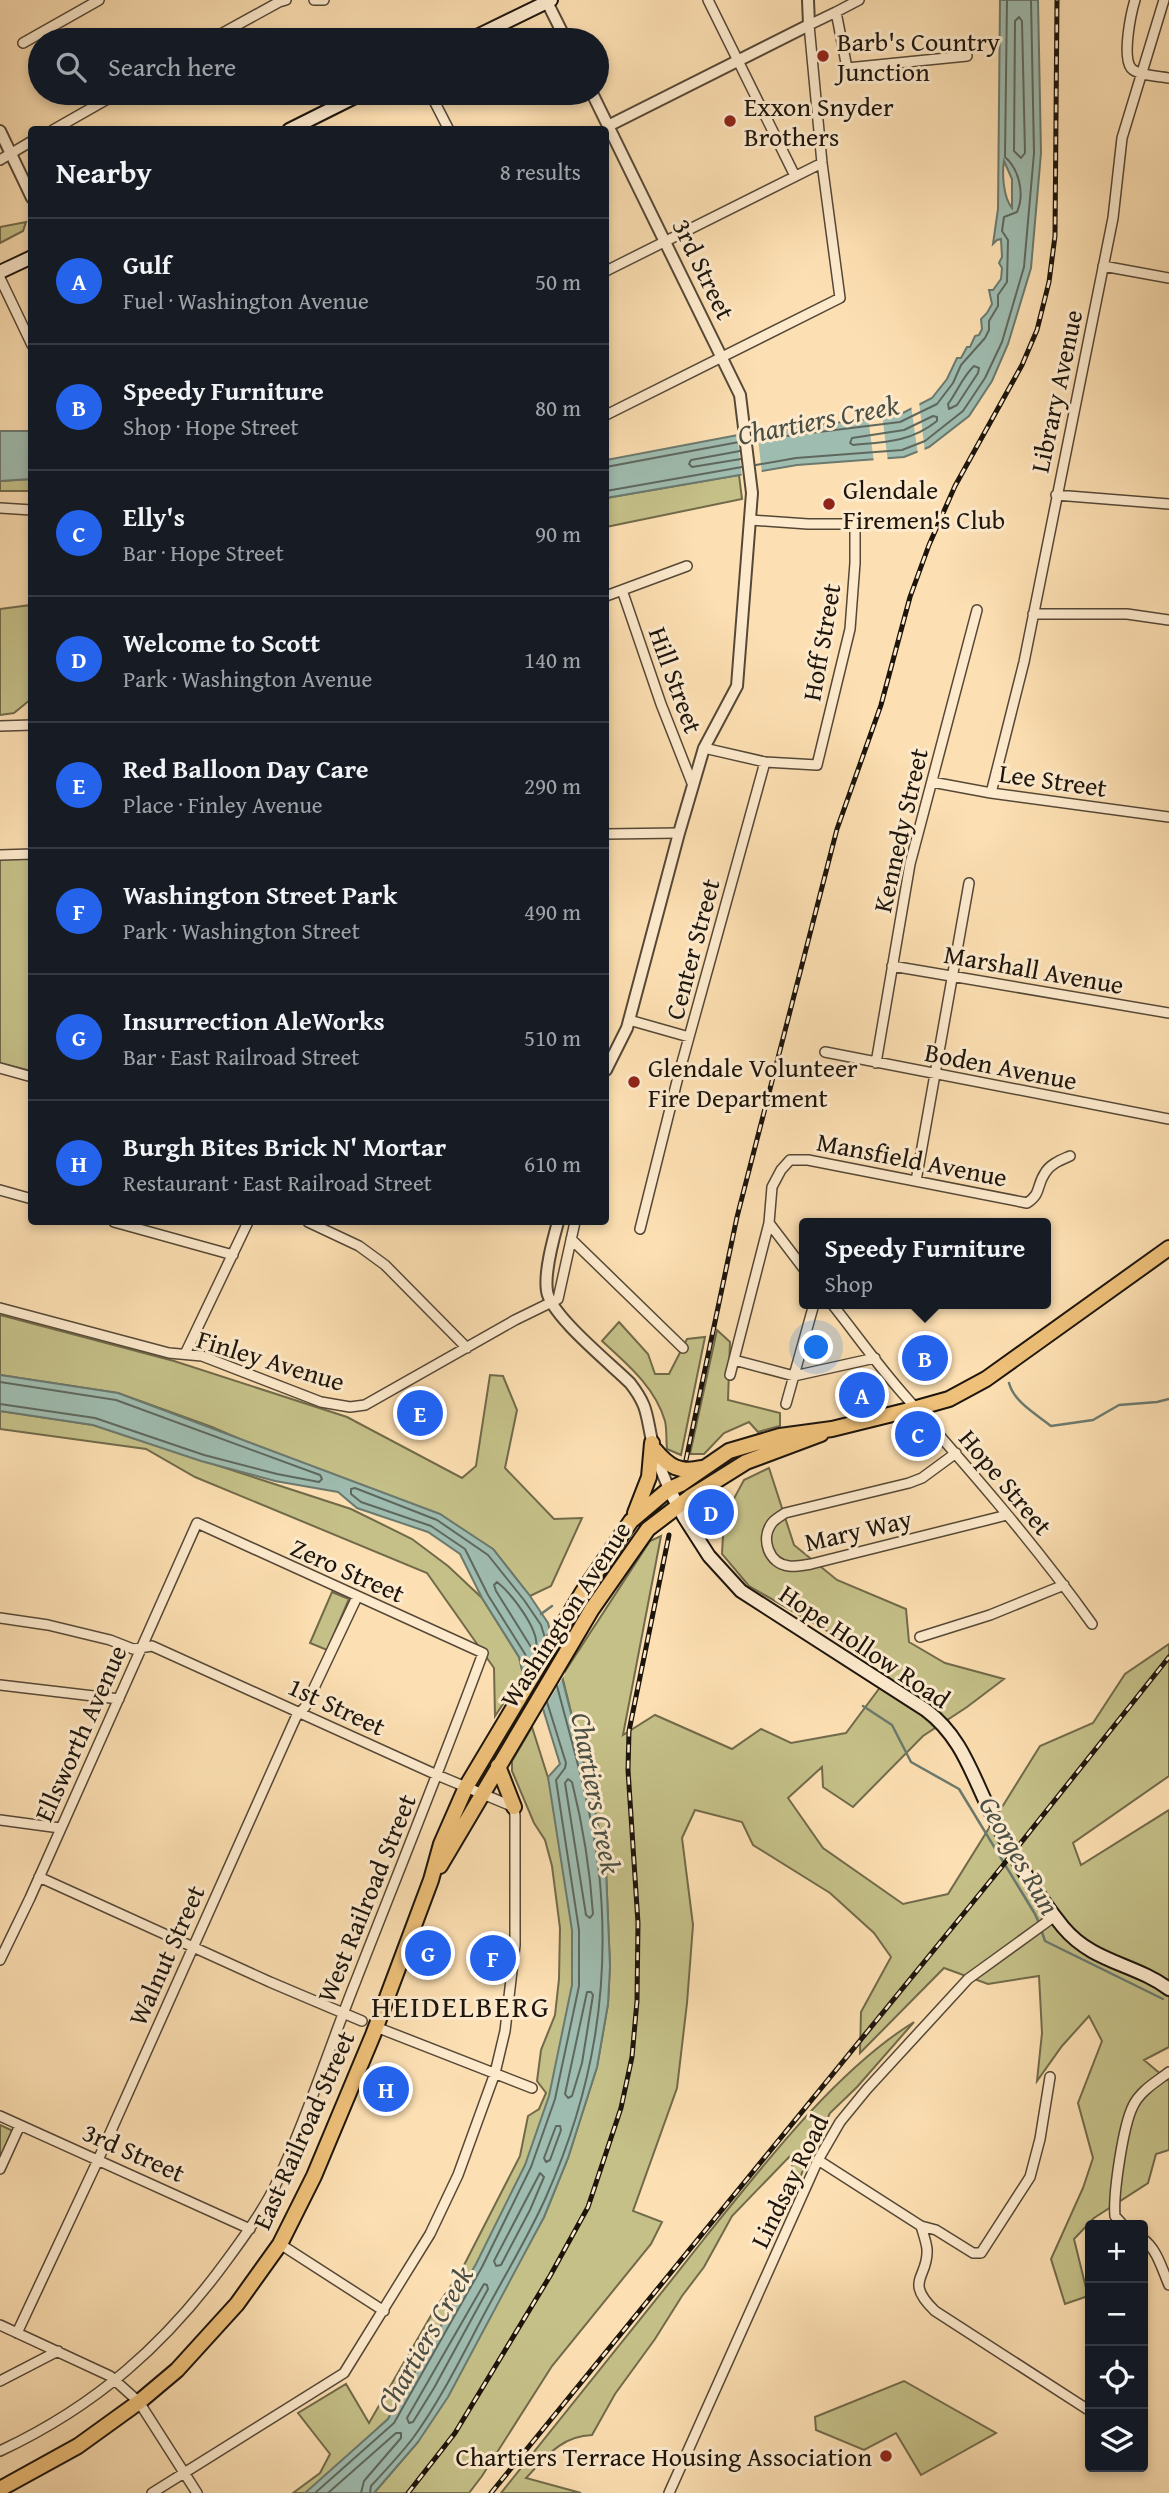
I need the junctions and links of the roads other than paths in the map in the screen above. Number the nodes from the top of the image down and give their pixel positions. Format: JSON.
{"nodes":[{"id":1,"x":100,"y":0,"type":"edge"},
{"id":2,"x":314,"y":0,"type":"edge"},
{"id":3,"x":324,"y":0,"type":"edge"},
{"id":4,"x":708,"y":0,"type":"edge"},
{"id":5,"x":808,"y":0,"type":"edge"},
{"id":6,"x":858,"y":0,"type":"edge"},
{"id":7,"x":1135,"y":0,"type":"edge"},
{"id":8,"x":1164,"y":0,"type":"edge"},
{"id":9,"x":281,"y":1,"type":"edge"},
{"id":10,"x":549,"y":1,"type":"edge"},
{"id":11,"x":836,"y":12,"type":"junction"},
{"id":12,"x":809,"y":25,"type":"junction"},
{"id":13,"x":50,"y":28,"type":"edge"},
{"id":14,"x":232,"y":28,"type":"edge"},
{"id":15,"x":494,"y":28,"type":"edge"},
{"id":16,"x":561,"y":28,"type":"edge"},
{"id":17,"x":28,"y":40,"type":"edge"},
{"id":18,"x":23,"y":43,"type":"dead end"},
{"id":19,"x":967,"y":56,"type":"dead end"},
{"id":20,"x":738,"y":61,"type":"junction"},
{"id":21,"x":1142,"y":73,"type":"junction"},
{"id":22,"x":1169,"y":78,"type":"edge"},
{"id":23,"x":97,"y":105,"type":"edge"},
{"id":24,"x":339,"y":105,"type":"edge"},
{"id":25,"x":436,"y":105,"type":"edge"},
{"id":26,"x":596,"y":105,"type":"edge"},
{"id":27,"x":60,"y":126,"type":"edge"},
{"id":28,"x":297,"y":126,"type":"edge"},
{"id":29,"x":447,"y":126,"type":"edge"},
{"id":30,"x":604,"y":126,"type":"edge"},
{"id":31,"x":609,"y":126,"type":"edge"},
{"id":32,"x":0,"y":131,"type":"edge"},
{"id":33,"x":609,"y":136,"type":"edge"},
{"id":34,"x":28,"y":144,"type":"edge"},
{"id":35,"x":5,"y":157,"type":"edge"},
{"id":36,"x":822,"y":163,"type":"junction"},
{"id":37,"x":795,"y":176,"type":"junction"},
{"id":38,"x":28,"y":192,"type":"edge"},
{"id":39,"x":665,"y":242,"type":"junction"},
{"id":40,"x":28,"y":259,"type":"edge"},
{"id":41,"x":1103,"y":266,"type":"junction"},
{"id":42,"x":609,"y":270,"type":"edge"},
{"id":43,"x":0,"y":272,"type":"edge"},
{"id":44,"x":0,"y":278,"type":"edge"},
{"id":45,"x":1169,"y":278,"type":"edge"},
{"id":46,"x":28,"y":337,"type":"edge"},
{"id":47,"x":723,"y":357,"type":"junction"},
{"id":48,"x":609,"y":414,"type":"edge"},
{"id":49,"x":1056,"y":495,"type":"junction"},
{"id":50,"x":1169,"y":504,"type":"edge"},
{"id":51,"x":0,"y":508,"type":"edge"},
{"id":52,"x":28,"y":510,"type":"edge"},
{"id":53,"x":751,"y":520,"type":"junction"},
{"id":54,"x":687,"y":566,"type":"dead end"},
{"id":55,"x":622,"y":590,"type":"junction"},
{"id":56,"x":609,"y":595,"type":"edge"},
{"id":57,"x":977,"y":610,"type":"dead end"},
{"id":58,"x":1033,"y":614,"type":"junction"},
{"id":59,"x":1169,"y":620,"type":"edge"},
{"id":60,"x":28,"y":725,"type":"edge"},
{"id":61,"x":0,"y":726,"type":"edge"},
{"id":62,"x":704,"y":748,"type":"junction"},
{"id":63,"x":765,"y":762,"type":"junction"},
{"id":64,"x":932,"y":782,"type":"junction"},
{"id":65,"x":692,"y":783,"type":"junction"},
{"id":66,"x":991,"y":793,"type":"junction"},
{"id":67,"x":1169,"y":817,"type":"edge"},
{"id":68,"x":679,"y":833,"type":"junction"},
{"id":69,"x":609,"y":834,"type":"edge"},
{"id":70,"x":28,"y":854,"type":"edge"},
{"id":71,"x":0,"y":855,"type":"edge"},
{"id":72,"x":968,"y":883,"type":"dead end"},
{"id":73,"x":892,"y":966,"type":"junction"},
{"id":74,"x":952,"y":976,"type":"junction"},
{"id":75,"x":1169,"y":1013,"type":"edge"},
{"id":76,"x":629,"y":1020,"type":"junction"},
{"id":77,"x":689,"y":1037,"type":"junction"},
{"id":78,"x":825,"y":1052,"type":"dead end"},
{"id":79,"x":609,"y":1063,"type":"edge"},
{"id":80,"x":876,"y":1063,"type":"junction"},
{"id":81,"x":0,"y":1068,"type":"edge"},
{"id":82,"x":936,"y":1074,"type":"junction"},
{"id":83,"x":28,"y":1076,"type":"edge"},
{"id":84,"x":1169,"y":1119,"type":"edge"},
{"id":85,"x":1070,"y":1156,"type":"dead end"},
{"id":86,"x":916,"y":1181,"type":"junction"},
{"id":87,"x":0,"y":1190,"type":"edge"},
{"id":88,"x":28,"y":1198,"type":"edge"},
{"id":89,"x":769,"y":1223,"type":"junction"},
{"id":90,"x":125,"y":1225,"type":"edge"},
{"id":91,"x":247,"y":1225,"type":"edge"},
{"id":92,"x":314,"y":1225,"type":"edge"},
{"id":93,"x":557,"y":1225,"type":"edge"},
{"id":94,"x":574,"y":1225,"type":"edge"},
{"id":95,"x":640,"y":1229,"type":"dead end"},
{"id":96,"x":571,"y":1239,"type":"junction"},
{"id":97,"x":1169,"y":1248,"type":"edge"},
{"id":98,"x":233,"y":1255,"type":"junction"},
{"id":99,"x":799,"y":1262,"type":"edge"},
{"id":100,"x":551,"y":1303,"type":"junction"},
{"id":101,"x":0,"y":1308,"type":"edge"},
{"id":102,"x":813,"y":1309,"type":"edge"},
{"id":103,"x":836,"y":1309,"type":"edge"},
{"id":104,"x":467,"y":1348,"type":"junction"},
{"id":105,"x":683,"y":1348,"type":"dead end"},
{"id":106,"x":185,"y":1354,"type":"junction"},
{"id":107,"x":876,"y":1358,"type":"junction"},
{"id":108,"x":734,"y":1360,"type":"junction"},
{"id":109,"x":730,"y":1375,"type":"dead end"},
{"id":110,"x":794,"y":1376,"type":"junction"},
{"id":111,"x":786,"y":1404,"type":"dead end"},
{"id":112,"x":917,"y":1408,"type":"junction"},
{"id":113,"x":832,"y":1429,"type":"junction"},
{"id":114,"x":654,"y":1447,"type":"junction"},
{"id":115,"x":956,"y":1453,"type":"junction"},
{"id":116,"x":706,"y":1467,"type":"junction"},
{"id":117,"x":669,"y":1489,"type":"junction"},
{"id":118,"x":677,"y":1506,"type":"junction"},
{"id":119,"x":1007,"y":1516,"type":"junction"},
{"id":120,"x":631,"y":1521,"type":"junction"},
{"id":121,"x":197,"y":1523,"type":"joint"},
{"id":122,"x":1064,"y":1585,"type":"junction"},
{"id":123,"x":356,"y":1597,"type":"junction"},
{"id":124,"x":0,"y":1618,"type":"edge"},
{"id":125,"x":1092,"y":1624,"type":"dead end"},
{"id":126,"x":920,"y":1637,"type":"dead end"},
{"id":127,"x":142,"y":1645,"type":"junction"},
{"id":128,"x":483,"y":1653,"type":"joint"},
{"id":129,"x":0,"y":1685,"type":"edge"},
{"id":130,"x":119,"y":1699,"type":"junction"},
{"id":131,"x":300,"y":1712,"type":"junction"},
{"id":132,"x":496,"y":1736,"type":"joint"},
{"id":133,"x":499,"y":1764,"type":"junction"},
{"id":134,"x":437,"y":1775,"type":"junction"},
{"id":135,"x":466,"y":1787,"type":"junction"},
{"id":136,"x":481,"y":1794,"type":"junction"},
{"id":137,"x":514,"y":1807,"type":"junction"},
{"id":138,"x":0,"y":1820,"type":"edge"},
{"id":139,"x":60,"y":1828,"type":"junction"},
{"id":140,"x":39,"y":1877,"type":"junction"},
{"id":141,"x":431,"y":1880,"type":"junction"},
{"id":142,"x":1051,"y":1919,"type":"junction"},
{"id":143,"x":192,"y":1947,"type":"junction"},
{"id":144,"x":1,"y":1956,"type":"edge"},
{"id":145,"x":1169,"y":1989,"type":"edge"},
{"id":146,"x":343,"y":2013,"type":"junction"},
{"id":147,"x":362,"y":2021,"type":"dead end"},
{"id":148,"x":376,"y":2027,"type":"junction"},
{"id":149,"x":495,"y":2073,"type":"junction"},
{"id":150,"x":1169,"y":2073,"type":"edge"},
{"id":151,"x":1050,"y":2077,"type":"dead end"},
{"id":152,"x":532,"y":2088,"type":"dead end"},
{"id":153,"x":0,"y":2116,"type":"edge"},
{"id":154,"x":20,"y":2125,"type":"junction"},
{"id":155,"x":98,"y":2160,"type":"junction"},
{"id":156,"x":818,"y":2160,"type":"junction"},
{"id":157,"x":0,"y":2169,"type":"edge"},
{"id":158,"x":1119,"y":2220,"type":"edge"},
{"id":159,"x":921,"y":2226,"type":"junction"},
{"id":160,"x":250,"y":2229,"type":"junction"},
{"id":161,"x":1148,"y":2243,"type":"edge"},
{"id":162,"x":280,"y":2244,"type":"junction"},
{"id":163,"x":1169,"y":2285,"type":"edge"},
{"id":164,"x":384,"y":2311,"type":"junction"},
{"id":165,"x":0,"y":2325,"type":"edge"},
{"id":166,"x":17,"y":2333,"type":"junction"},
{"id":167,"x":58,"y":2351,"type":"junction"},
{"id":168,"x":0,"y":2381,"type":"edge"},
{"id":169,"x":116,"y":2381,"type":"junction"},
{"id":170,"x":139,"y":2402,"type":"junction"},
{"id":171,"x":1088,"y":2409,"type":"edge"},
{"id":172,"x":0,"y":2451,"type":"edge"},
{"id":173,"x":184,"y":2473,"type":"junction"},
{"id":174,"x":0,"y":2489,"type":"edge"},
{"id":175,"x":152,"y":2493,"type":"edge"},
{"id":176,"x":197,"y":2493,"type":"edge"},
{"id":177,"x":669,"y":2493,"type":"edge"}],
"edges":[{"from":1,"to":13,"type":"street"},
{"from":2,"to":3,"type":"street"},
{"from":4,"to":20,"type":"street"},
{"from":5,"to":12,"type":"street"},
{"from":6,"to":11,"type":"street"},
{"from":7,"to":21,"type":"street"},
{"from":8,"to":21,"type":"street","name":"Library Avenue"},
{"from":9,"to":14,"type":"street"},
{"from":10,"to":15,"type":"main road"},
{"from":10,"to":16,"type":"street"},
{"from":11,"to":12,"type":"street"},
{"from":11,"to":19,"type":"street"},
{"from":12,"to":20,"type":"street"},
{"from":12,"to":36,"type":"street"},
{"from":17,"to":18,"type":"street"},
{"from":20,"to":31,"type":"street"},
{"from":20,"to":37,"type":"street"},
{"from":21,"to":22,"type":"street"},
{"from":21,"to":41,"type":"street","name":"Library Avenue"},
{"from":23,"to":27,"type":"street"},
{"from":24,"to":28,"type":"main road"},
{"from":25,"to":29,"type":"street"},
{"from":26,"to":30,"type":"street","name":"3rd Street"},
{"from":32,"to":35,"type":"street"},
{"from":33,"to":39,"type":"street","name":"3rd Street"},
{"from":34,"to":35,"type":"street"},
{"from":35,"to":38,"type":"street"},
{"from":36,"to":37,"type":"street"},
{"from":36,"to":47,"type":"street"},
{"from":37,"to":39,"type":"street"},
{"from":39,"to":42,"type":"street"},
{"from":39,"to":47,"type":"street","name":"3rd Street"},
{"from":40,"to":43,"type":"main road"},
{"from":41,"to":45,"type":"street"},
{"from":41,"to":49,"type":"street","name":"Library Avenue"},
{"from":44,"to":46,"type":"street"},
{"from":47,"to":48,"type":"street"},
{"from":47,"to":53,"type":"street","name":"3rd Street"},
{"from":49,"to":50,"type":"street"},
{"from":49,"to":58,"type":"street","name":"Library Avenue"},
{"from":51,"to":52,"type":"street"},
{"from":53,"to":62,"type":"street","name":"3rd Street"},
{"from":53,"to":63,"type":"street","name":"Hoff Street"},
{"from":54,"to":55,"type":"street"},
{"from":55,"to":56,"type":"street"},
{"from":55,"to":65,"type":"street","name":"Hill Street"},
{"from":57,"to":64,"type":"street","name":"Kennedy Street"},
{"from":58,"to":59,"type":"street"},
{"from":58,"to":66,"type":"street","name":"Library Avenue"},
{"from":60,"to":61,"type":"street"},
{"from":62,"to":63,"type":"street"},
{"from":62,"to":65,"type":"street","name":"3rd Street"},
{"from":63,"to":77,"type":"street","name":"Center Street"},
{"from":64,"to":66,"type":"street","name":"Lee Street"},
{"from":64,"to":73,"type":"street","name":"Kennedy Street"},
{"from":65,"to":68,"type":"street","name":"3rd Street"},
{"from":66,"to":67,"type":"street","name":"Lee Street"},
{"from":68,"to":69,"type":"street"},
{"from":68,"to":76,"type":"street","name":"3rd Street"},
{"from":70,"to":71,"type":"street"},
{"from":72,"to":74,"type":"street"},
{"from":73,"to":74,"type":"street","name":"Marshall Avenue"},
{"from":73,"to":80,"type":"street","name":"Kennedy Street"},
{"from":74,"to":75,"type":"street","name":"Marshall Avenue"},
{"from":74,"to":82,"type":"street"},
{"from":76,"to":77,"type":"street"},
{"from":76,"to":79,"type":"street","name":"3rd Street"},
{"from":77,"to":95,"type":"street","name":"Center Street"},
{"from":78,"to":80,"type":"street","name":"Boden Avenue"},
{"from":80,"to":82,"type":"street","name":"Boden Avenue"},
{"from":81,"to":83,"type":"street"},
{"from":82,"to":84,"type":"street","name":"Boden Avenue"},
{"from":82,"to":86,"type":"street"},
{"from":85,"to":86,"type":"street","name":"Mansfield Avenue"},
{"from":86,"to":89,"type":"street","name":"Mansfield Avenue"},
{"from":87,"to":88,"type":"street"},
{"from":89,"to":99,"type":"street"},
{"from":89,"to":108,"type":"street"},
{"from":90,"to":98,"type":"street"},
{"from":91,"to":98,"type":"street"},
{"from":92,"to":104,"type":"street"},
{"from":93,"to":100,"type":"street"},
{"from":94,"to":96,"type":"street"},
{"from":96,"to":100,"type":"street"},
{"from":96,"to":105,"type":"street"},
{"from":97,"to":112,"type":"main road","name":"Washington Avenue"},
{"from":98,"to":106,"type":"street"},
{"from":100,"to":104,"type":"street","name":"Finley Avenue"},
{"from":100,"to":114,"type":"street"},
{"from":101,"to":106,"type":"street","name":"Finley Avenue"},
{"from":102,"to":110,"type":"street"},
{"from":103,"to":107,"type":"street","name":"Hope Street"},
{"from":104,"to":106,"type":"street","name":"Finley Avenue"},
{"from":107,"to":110,"type":"street"},
{"from":107,"to":112,"type":"street","name":"Hope Street"},
{"from":108,"to":109,"type":"street"},
{"from":108,"to":110,"type":"street"},
{"from":110,"to":111,"type":"street"},
{"from":112,"to":113,"type":"main road","name":"Washington Avenue"},
{"from":112,"to":115,"type":"street","name":"Hope Street"},
{"from":113,"to":116,"type":"main road","name":"Washington Avenue"},
{"from":113,"to":118,"type":"main road","name":"Washington Avenue"},
{"from":114,"to":116,"type":"main road"},
{"from":114,"to":117,"type":"street"},
{"from":114,"to":120,"type":"main road"},
{"from":115,"to":119,"type":"street","name":"Hope Street"},
{"from":115,"to":119,"type":"street","name":"Mary Way"},
{"from":116,"to":117,"type":"main road","name":"Washington Avenue"},
{"from":117,"to":118,"type":"main road","name":"Hope Hollow Road"},
{"from":117,"to":120,"type":"main road","name":"Washington Avenue"},
{"from":118,"to":133,"type":"main road","name":"Washington Avenue"},
{"from":118,"to":142,"type":"main road","name":"Hope Hollow Road"},
{"from":119,"to":122,"type":"street","name":"Hope Street"},
{"from":120,"to":132,"type":"main road","name":"Washington Avenue"},
{"from":121,"to":123,"type":"street","name":"Zero Street"},
{"from":121,"to":127,"type":"street","name":"Ellsworth Avenue"},
{"from":122,"to":125,"type":"street","name":"Hope Street"},
{"from":122,"to":126,"type":"street"},
{"from":123,"to":128,"type":"street","name":"Zero Street"},
{"from":123,"to":131,"type":"street","name":"Walnut Street"},
{"from":124,"to":127,"type":"street","name":"1st Street"},
{"from":127,"to":130,"type":"street","name":"Ellsworth Avenue"},
{"from":127,"to":131,"type":"street","name":"1st Street"},
{"from":128,"to":134,"type":"street","name":"West Railroad Street"},
{"from":129,"to":130,"type":"street"},
{"from":130,"to":139,"type":"street","name":"Ellsworth Avenue"},
{"from":131,"to":134,"type":"street","name":"1st Street"},
{"from":131,"to":143,"type":"street","name":"Walnut Street"},
{"from":132,"to":135,"type":"main road","name":"East Railroad Street"},
{"from":133,"to":136,"type":"main road","name":"East Railroad Street"},
{"from":133,"to":137,"type":"main road"},
{"from":134,"to":135,"type":"street","name":"1st Street"},
{"from":134,"to":146,"type":"street","name":"West Railroad Street"},
{"from":135,"to":136,"type":"street","name":"1st Street"},
{"from":135,"to":141,"type":"main road","name":"East Railroad Street"},
{"from":136,"to":137,"type":"street","name":"1st Street"},
{"from":136,"to":141,"type":"main road","name":"East Railroad Street"},
{"from":137,"to":149,"type":"street"},
{"from":138,"to":139,"type":"street"},
{"from":139,"to":140,"type":"street","name":"Ellsworth Avenue"},
{"from":140,"to":143,"type":"street"},
{"from":140,"to":144,"type":"street","name":"Ellsworth Avenue"},
{"from":141,"to":148,"type":"main road","name":"East Railroad Street"},
{"from":142,"to":145,"type":"main road","name":"Hope Hollow Road"},
{"from":142,"to":156,"type":"street","name":"Lindsay Road"},
{"from":143,"to":146,"type":"street"},
{"from":143,"to":155,"type":"street","name":"Walnut Street"},
{"from":146,"to":147,"type":"street"},
{"from":146,"to":160,"type":"street","name":"West Railroad Street"},
{"from":148,"to":149,"type":"street"},
{"from":148,"to":162,"type":"main road","name":"East Railroad Street"},
{"from":149,"to":152,"type":"street"},
{"from":149,"to":164,"type":"street"},
{"from":150,"to":158,"type":"street"},
{"from":151,"to":159,"type":"street"},
{"from":153,"to":154,"type":"street","name":"3rd Street"},
{"from":154,"to":155,"type":"street","name":"3rd Street"},
{"from":154,"to":157,"type":"street"},
{"from":155,"to":160,"type":"street","name":"3rd Street"},
{"from":155,"to":166,"type":"street","name":"Walnut Street"},
{"from":156,"to":159,"type":"street"},
{"from":156,"to":177,"type":"street","name":"Lindsay Road"},
{"from":159,"to":171,"type":"street"},
{"from":160,"to":169,"type":"street","name":"West Railroad Street"},
{"from":161,"to":163,"type":"street"},
{"from":162,"to":164,"type":"street"},
{"from":162,"to":170,"type":"main road","name":"East Railroad Street"},
{"from":164,"to":173,"type":"street"},
{"from":165,"to":166,"type":"street"},
{"from":166,"to":167,"type":"street"},
{"from":167,"to":168,"type":"street"},
{"from":167,"to":169,"type":"street"},
{"from":169,"to":170,"type":"street"},
{"from":169,"to":172,"type":"street","name":"West Railroad Street"},
{"from":170,"to":173,"type":"street"},
{"from":170,"to":174,"type":"main road","name":"East Railroad Street"},
{"from":173,"to":175,"type":"street"},
{"from":173,"to":176,"type":"street"}]}
